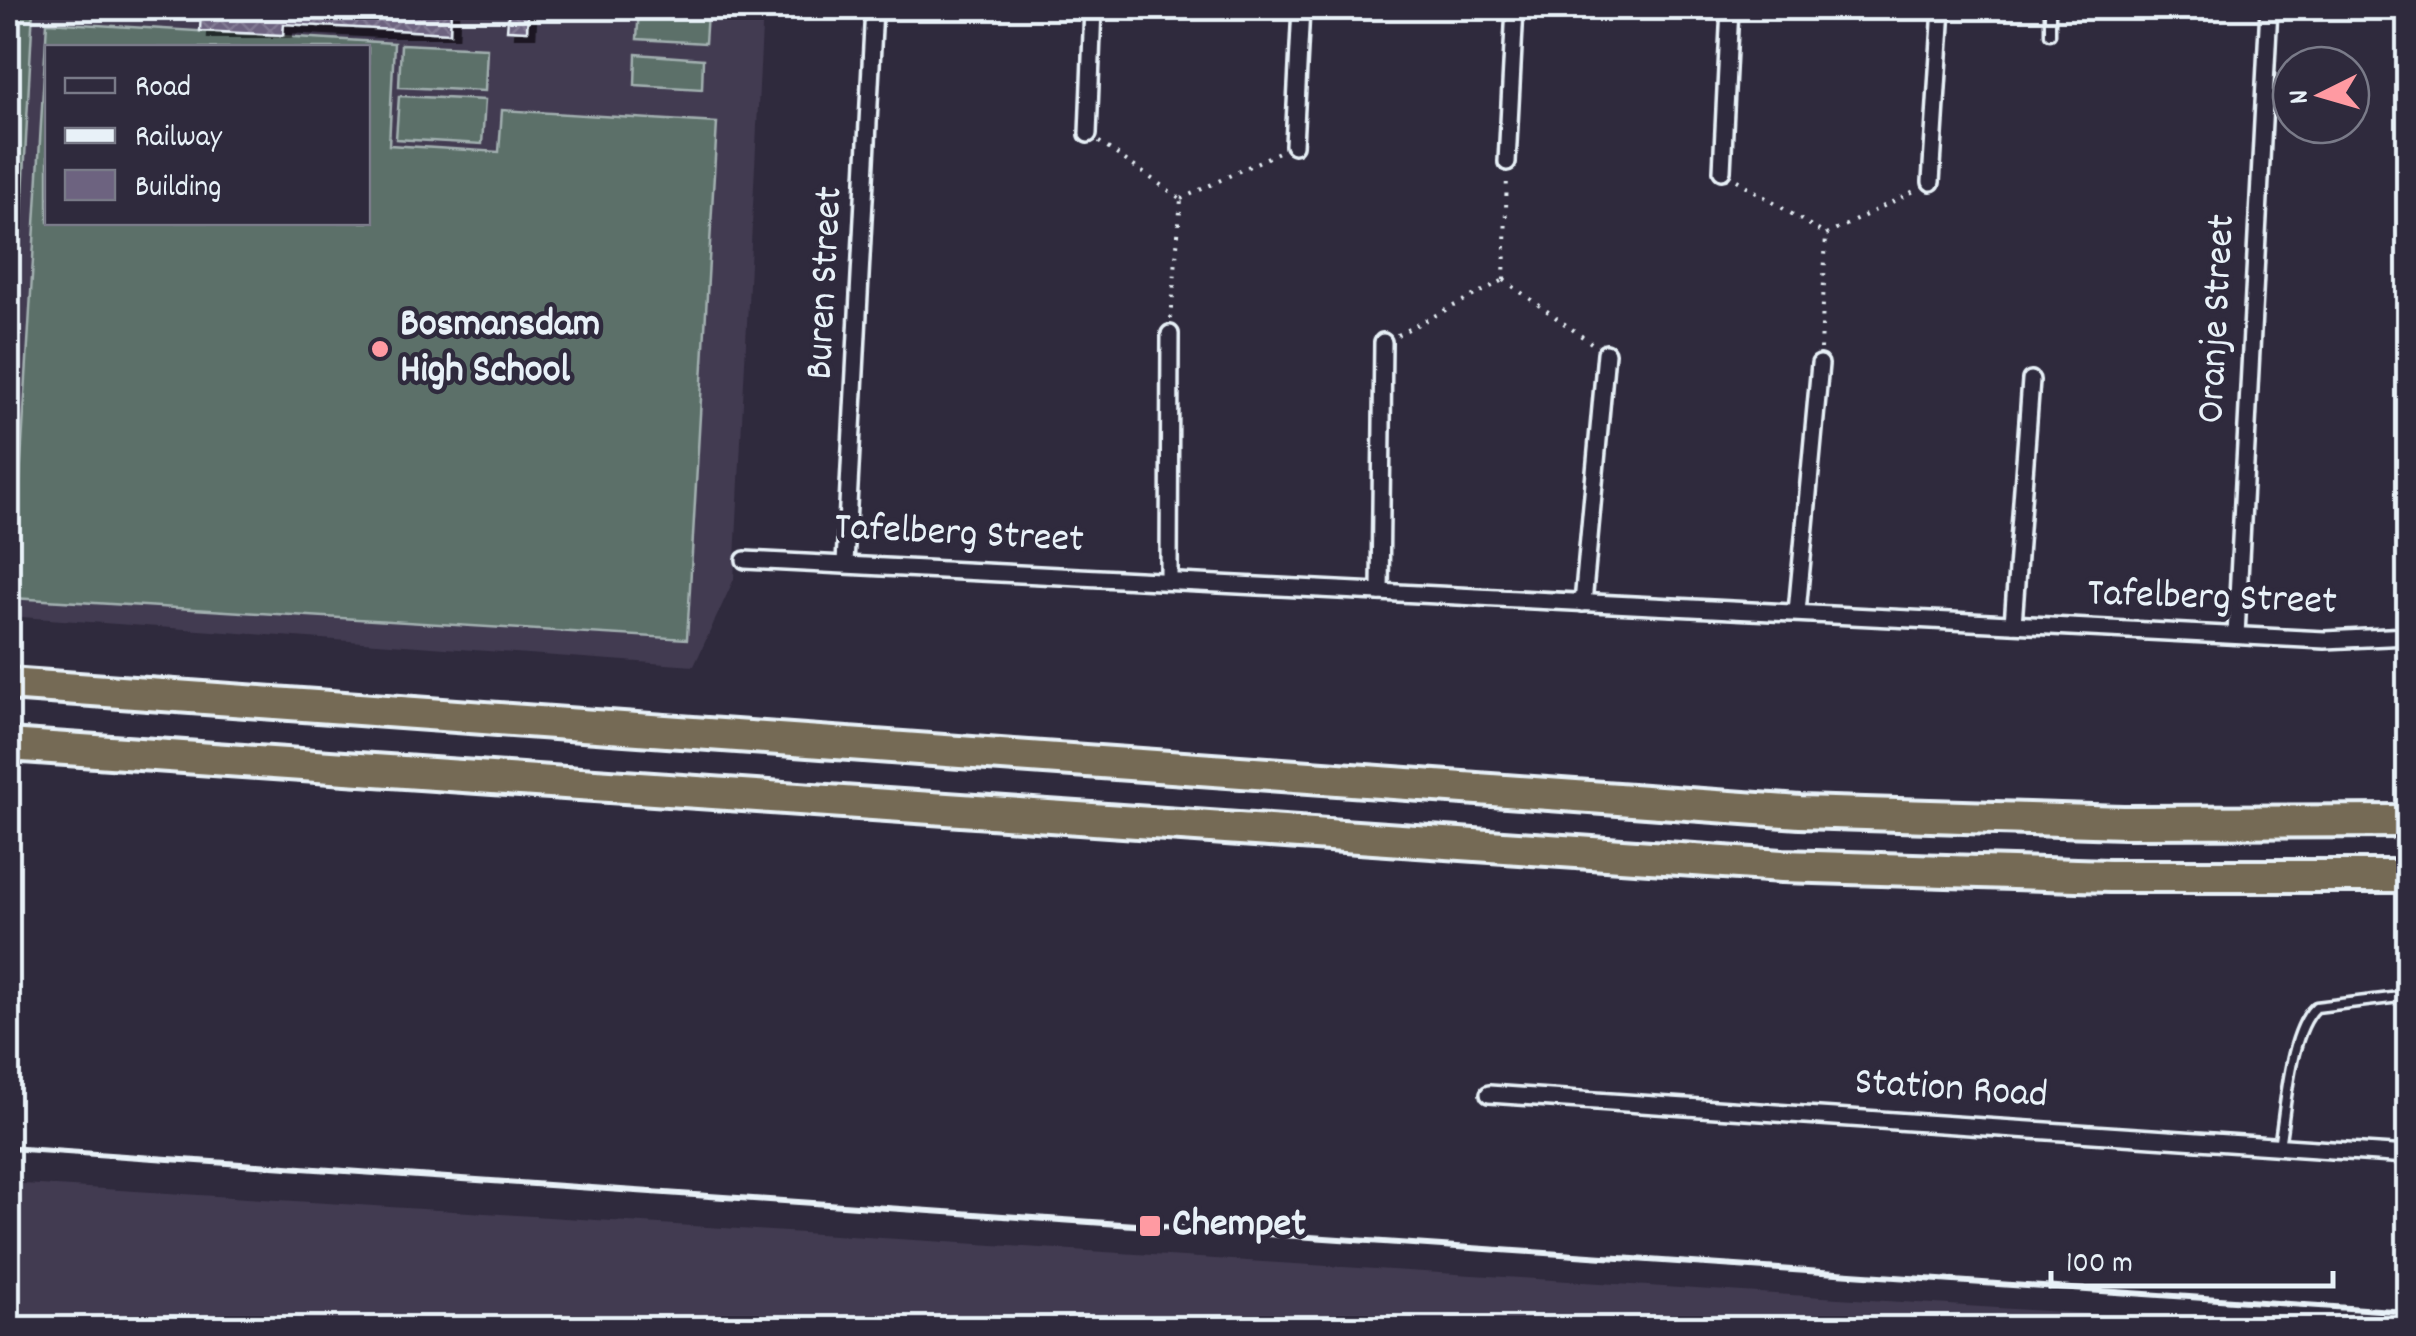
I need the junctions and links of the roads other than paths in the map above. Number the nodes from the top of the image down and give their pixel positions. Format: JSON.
{"nodes":[{"id":1,"x":874,"y":8,"type":"edge"},
{"id":2,"x":1093,"y":8,"type":"edge"},
{"id":3,"x":1301,"y":8,"type":"edge"},
{"id":4,"x":1515,"y":8,"type":"edge"},
{"id":5,"x":1730,"y":8,"type":"edge"},
{"id":6,"x":1942,"y":8,"type":"edge"},
{"id":7,"x":2050,"y":8,"type":"edge"},
{"id":8,"x":2269,"y":8,"type":"edge"},
{"id":9,"x":2050,"y":34,"type":"dead end"},
{"id":10,"x":1088,"y":134,"type":"road end"},
{"id":11,"x":1294,"y":145,"type":"road end"},
{"id":12,"x":1507,"y":162,"type":"road end"},
{"id":13,"x":1722,"y":171,"type":"road end"},
{"id":14,"x":1931,"y":182,"type":"road end"},
{"id":15,"x":1170,"y":334,"type":"road end"},
{"id":16,"x":1384,"y":342,"type":"road end"},
{"id":17,"x":1606,"y":354,"type":"road end"},
{"id":18,"x":1820,"y":364,"type":"road end"},
{"id":19,"x":2031,"y":380,"type":"dead end"},
{"id":20,"x":745,"y":560,"type":"dead end"},
{"id":21,"x":845,"y":563,"type":"junction"},
{"id":22,"x":1169,"y":578,"type":"junction"},
{"id":23,"x":1380,"y":592,"type":"junction"},
{"id":24,"x":1583,"y":603,"type":"junction"},
{"id":25,"x":1797,"y":612,"type":"junction"},
{"id":26,"x":2014,"y":624,"type":"junction"},
{"id":27,"x":2236,"y":635,"type":"junction"},
{"id":28,"x":2408,"y":636,"type":"edge"},
{"id":29,"x":8,"y":684,"type":"edge"},
{"id":30,"x":8,"y":745,"type":"edge"},
{"id":31,"x":2408,"y":821,"type":"edge"},
{"id":32,"x":2408,"y":876,"type":"edge"},
{"id":33,"x":2408,"y":996,"type":"edge"},
{"id":34,"x":1489,"y":1094,"type":"dead end"},
{"id":35,"x":2279,"y":1146,"type":"junction"},
{"id":36,"x":2408,"y":1155,"type":"edge"}],
"edges":[{"from":1,"to":21,"type":"street","name":"Buren Street"},
{"from":2,"to":10,"type":"street"},
{"from":3,"to":11,"type":"street"},
{"from":4,"to":12,"type":"street"},
{"from":5,"to":13,"type":"street"},
{"from":6,"to":14,"type":"street"},
{"from":7,"to":9,"type":"lane"},
{"from":8,"to":27,"type":"street","name":"Oranje Street"},
{"from":15,"to":22,"type":"street"},
{"from":16,"to":23,"type":"street"},
{"from":17,"to":24,"type":"street"},
{"from":18,"to":25,"type":"street"},
{"from":19,"to":26,"type":"street"},
{"from":20,"to":21,"type":"street","name":"Tafelberg Street"},
{"from":21,"to":22,"type":"street","name":"Tafelberg Street"},
{"from":22,"to":23,"type":"street","name":"Tafelberg Street"},
{"from":23,"to":24,"type":"street","name":"Tafelberg Street"},
{"from":24,"to":25,"type":"street","name":"Tafelberg Street"},
{"from":25,"to":26,"type":"street","name":"Tafelberg Street"},
{"from":26,"to":27,"type":"street","name":"Tafelberg Street"},
{"from":27,"to":28,"type":"street","name":"Tafelberg Street"},
{"from":29,"to":31,"type":"highway"},
{"from":30,"to":32,"type":"highway"},
{"from":33,"to":35,"type":"lane"},
{"from":34,"to":35,"type":"street","name":"Station Road"},
{"from":35,"to":36,"type":"street","name":"Station Road"}]}
